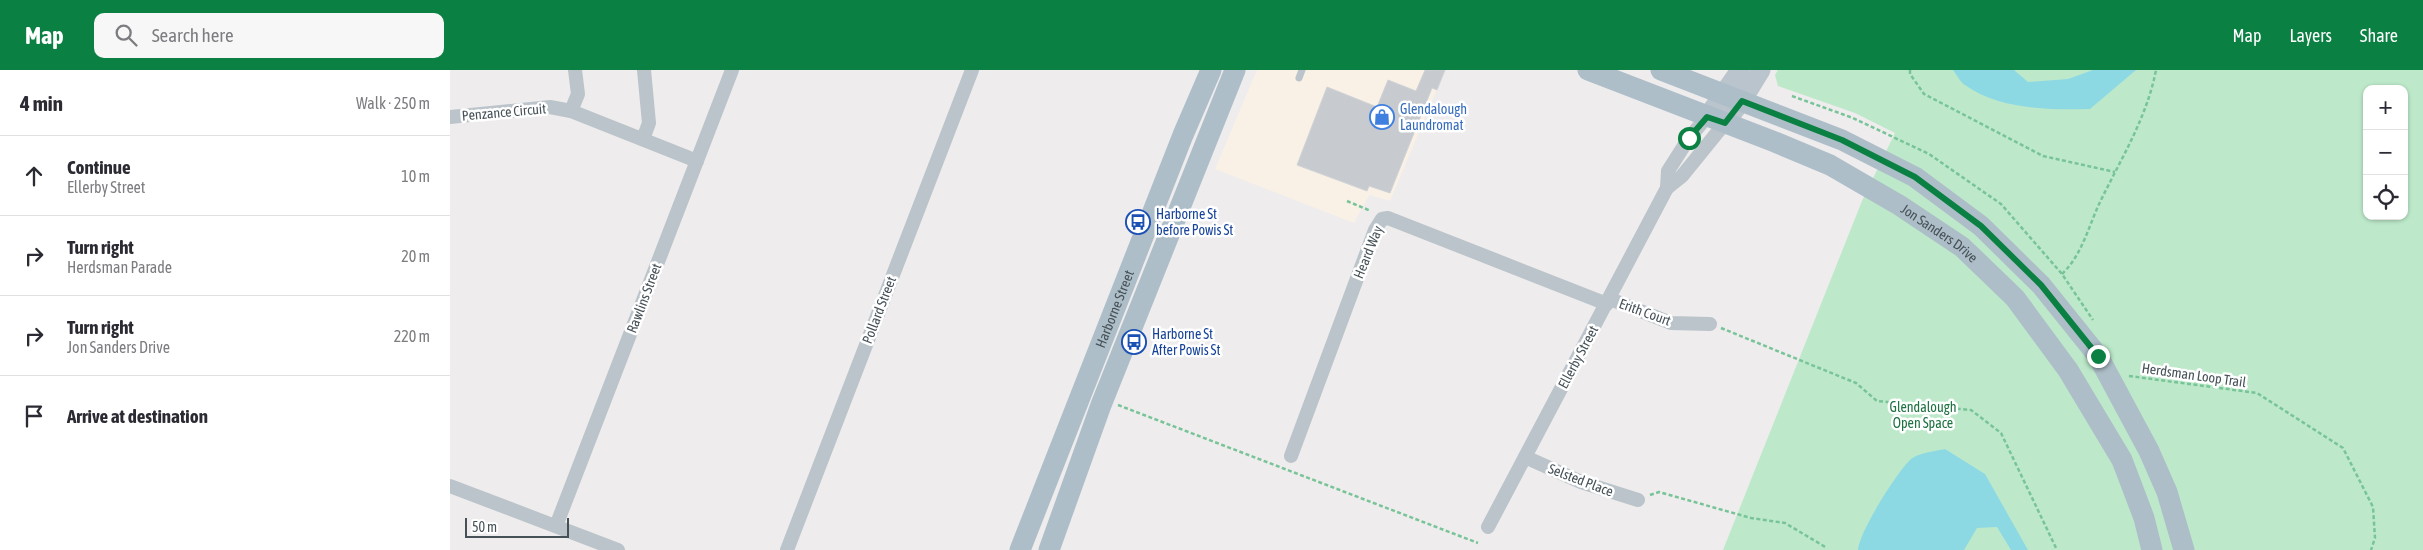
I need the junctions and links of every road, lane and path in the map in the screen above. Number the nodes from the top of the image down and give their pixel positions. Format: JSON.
{"nodes":[{"id":1,"x":575,"y":70,"type":"edge"},
{"id":2,"x":644,"y":70,"type":"edge"},
{"id":3,"x":732,"y":70,"type":"edge"},
{"id":4,"x":972,"y":70,"type":"edge"},
{"id":5,"x":1212,"y":70,"type":"edge"},
{"id":6,"x":1235,"y":70,"type":"edge"},
{"id":7,"x":1302,"y":70,"type":"edge"},
{"id":8,"x":1588,"y":70,"type":"edge"},
{"id":9,"x":1661,"y":70,"type":"edge"},
{"id":10,"x":1740,"y":70,"type":"edge"},
{"id":11,"x":1761,"y":70,"type":"edge"},
{"id":12,"x":1910,"y":70,"type":"edge"},
{"id":13,"x":2156,"y":70,"type":"edge"},
{"id":14,"x":1299,"y":78,"type":"dead end"},
{"id":15,"x":1733,"y":98,"type":"junction"},
{"id":16,"x":571,"y":111,"type":"junction"},
{"id":17,"x":450,"y":117,"type":"edge"},
{"id":18,"x":1716,"y":120,"type":"junction"},
{"id":19,"x":643,"y":139,"type":"junction"},
{"id":20,"x":1882,"y":160,"type":"junction"},
{"id":21,"x":697,"y":161,"type":"junction"},
{"id":22,"x":2115,"y":172,"type":"junction"},
{"id":23,"x":1667,"y":188,"type":"junction"},
{"id":24,"x":1347,"y":201,"type":"dead end"},
{"id":25,"x":1388,"y":218,"type":"junction"},
{"id":26,"x":1935,"y":228,"type":"junction"},
{"id":27,"x":2062,"y":274,"type":"dead end"},
{"id":28,"x":1608,"y":302,"type":"junction"},
{"id":29,"x":1710,"y":324,"type":"joint"},
{"id":30,"x":2127,"y":376,"type":"dead end"},
{"id":31,"x":1117,"y":405,"type":"dead end"},
{"id":32,"x":1292,"y":456,"type":"dead end"},
{"id":33,"x":1525,"y":457,"type":"junction"},
{"id":34,"x":450,"y":486,"type":"edge"},
{"id":35,"x":1638,"y":500,"type":"joint"},
{"id":36,"x":556,"y":526,"type":"junction"},
{"id":37,"x":1488,"y":527,"type":"dead end"},
{"id":38,"x":1022,"y":543,"type":"edge"},
{"id":39,"x":1478,"y":544,"type":"dead end"},
{"id":40,"x":1050,"y":548,"type":"edge"},
{"id":41,"x":1827,"y":549,"type":"edge"},
{"id":42,"x":618,"y":550,"type":"edge"},
{"id":43,"x":787,"y":550,"type":"edge"},
{"id":44,"x":2057,"y":550,"type":"edge"},
{"id":45,"x":2152,"y":550,"type":"edge"},
{"id":46,"x":2184,"y":550,"type":"edge"},
{"id":47,"x":2371,"y":550,"type":"edge"}],
"edges":[{"from":1,"to":16,"type":"street"},
{"from":2,"to":19,"type":"street"},
{"from":3,"to":21,"type":"street","name":"Rawlins Street"},
{"from":4,"to":43,"type":"street","name":"Pollard Street"},
{"from":5,"to":38,"type":"main road","name":"Harborne Street"},
{"from":6,"to":40,"type":"main road","name":"Harborne Street"},
{"from":7,"to":14,"type":"lane"},
{"from":8,"to":18,"type":"main road","name":"Jon Sanders Drive"},
{"from":9,"to":15,"type":"main road","name":"Jon Sanders Drive"},
{"from":10,"to":15,"type":"main road"},
{"from":11,"to":15,"type":"main road"},
{"from":12,"to":22,"type":"path"},
{"from":13,"to":22,"type":"path"},
{"from":15,"to":18,"type":"main road"},
{"from":15,"to":20,"type":"main road","name":"Jon Sanders Drive"},
{"from":16,"to":17,"type":"street","name":"Penzance Circuit"},
{"from":16,"to":19,"type":"street","name":"Penzance Circuit"},
{"from":18,"to":23,"type":"street","name":"Ellerby Street"},
{"from":18,"to":23,"type":"street","name":"Ellerby Street"},
{"from":18,"to":26,"type":"main road","name":"Jon Sanders Drive"},
{"from":19,"to":21,"type":"street","name":"Penzance Circuit"},
{"from":20,"to":26,"type":"main road"},
{"from":20,"to":46,"type":"main road","name":"Jon Sanders Drive"},
{"from":21,"to":36,"type":"street","name":"Rawlins Street"},
{"from":22,"to":27,"type":"path"},
{"from":23,"to":28,"type":"street","name":"Ellerby Street"},
{"from":24,"to":25,"type":"path"},
{"from":25,"to":28,"type":"street","name":"Heard Way"},
{"from":25,"to":32,"type":"street","name":"Heard Way"},
{"from":26,"to":45,"type":"main road","name":"Jon Sanders Drive"},
{"from":28,"to":29,"type":"street","name":"Erith Court"},
{"from":28,"to":33,"type":"street","name":"Ellerby Street"},
{"from":29,"to":44,"type":"path"},
{"from":30,"to":47,"type":"path","name":"Herdsman Loop Trail"},
{"from":31,"to":39,"type":"path"},
{"from":33,"to":35,"type":"street","name":"Selsted Place"},
{"from":33,"to":37,"type":"street","name":"Ellerby Street"},
{"from":34,"to":36,"type":"street"},
{"from":35,"to":41,"type":"path"},
{"from":36,"to":42,"type":"street"},
{"from":38,"to":40,"type":"main road"}]}
